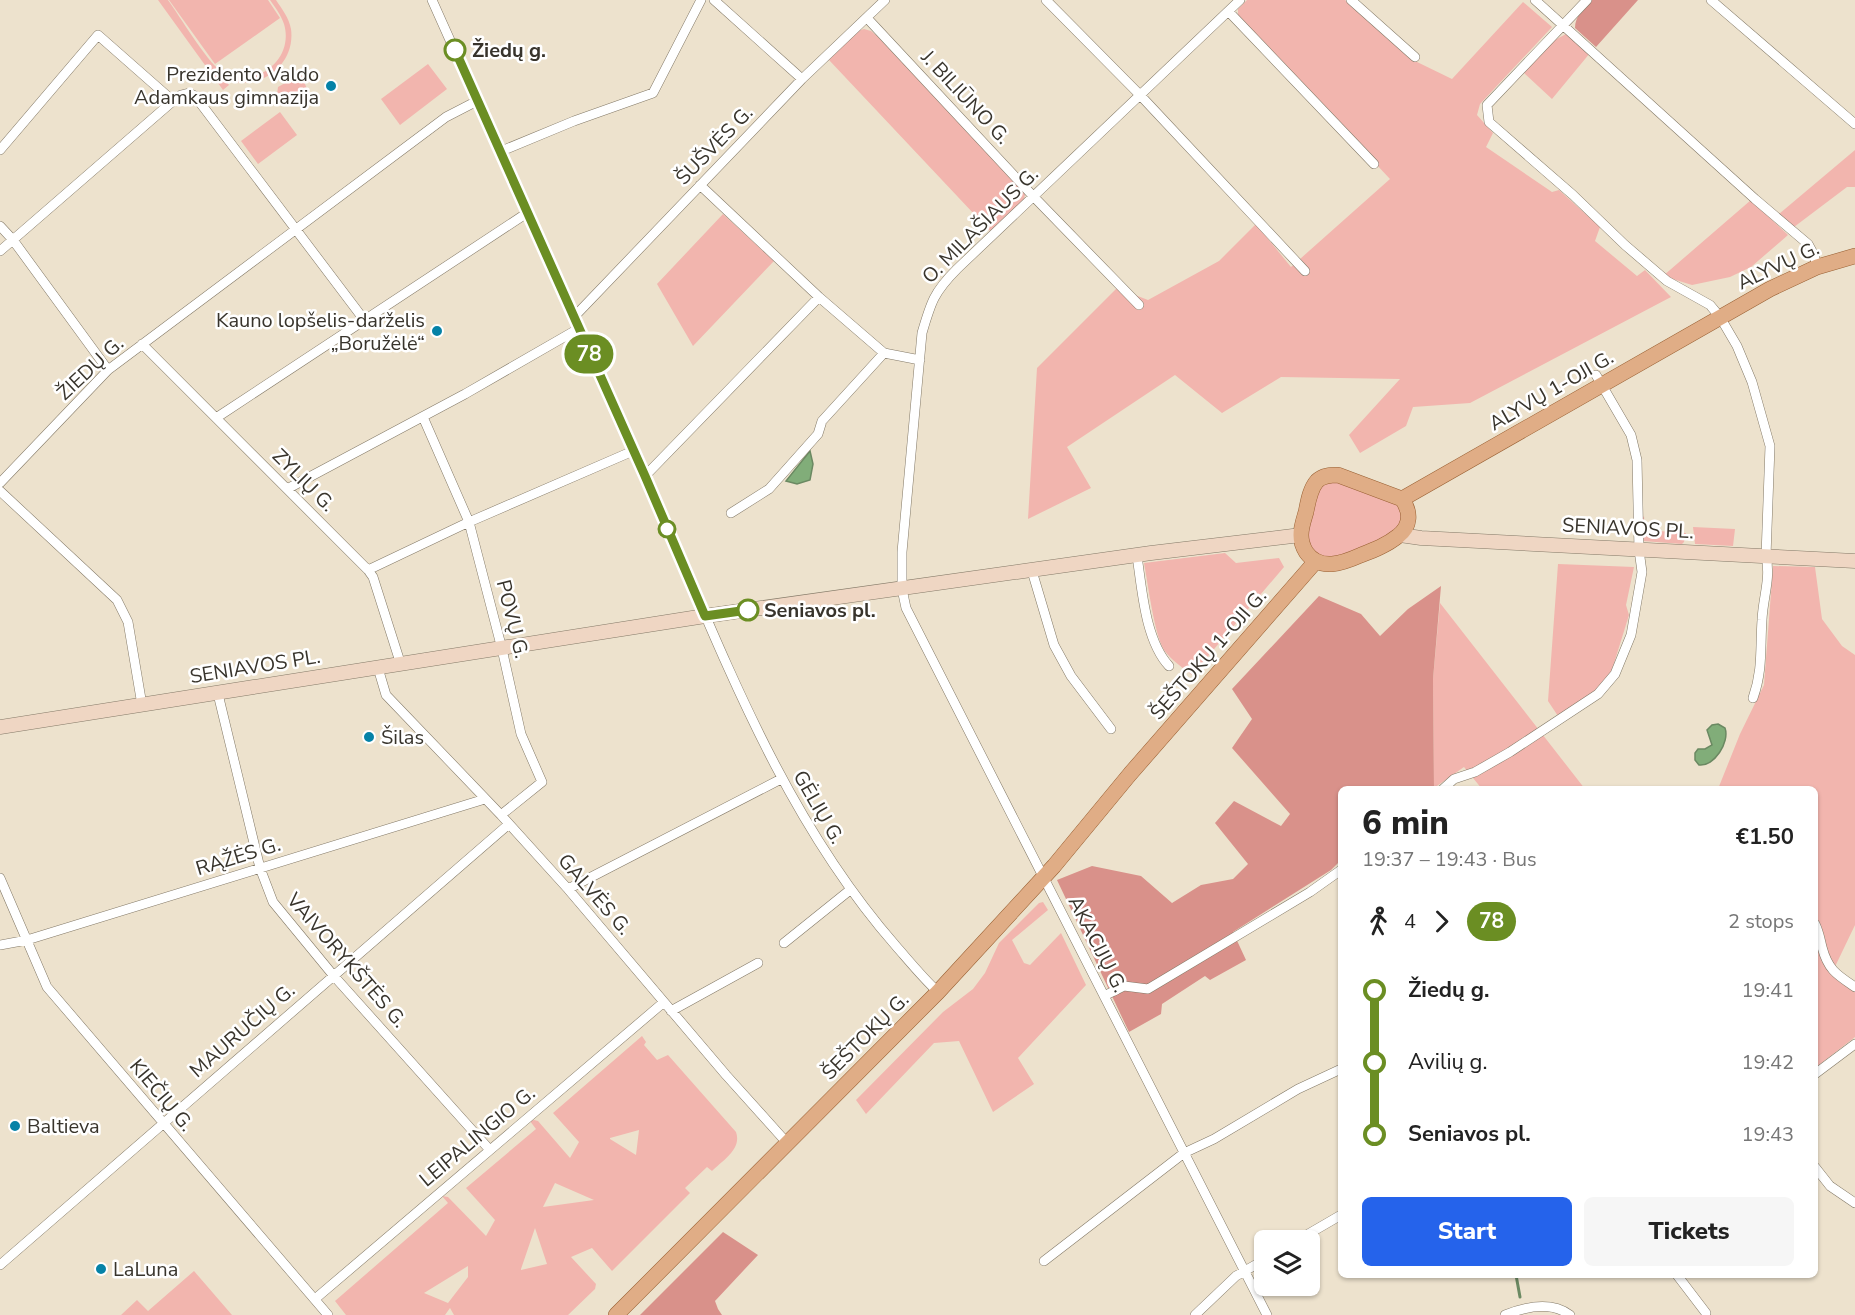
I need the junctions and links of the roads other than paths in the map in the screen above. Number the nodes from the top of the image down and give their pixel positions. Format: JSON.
{"nodes":[{"id":1,"x":432,"y":0,"type":"edge"},
{"id":2,"x":701,"y":0,"type":"edge"},
{"id":3,"x":714,"y":0,"type":"edge"},
{"id":4,"x":885,"y":0,"type":"edge"},
{"id":5,"x":1046,"y":0,"type":"edge"},
{"id":6,"x":1240,"y":0,"type":"edge"},
{"id":7,"x":1351,"y":0,"type":"edge"},
{"id":8,"x":1535,"y":0,"type":"edge"},
{"id":9,"x":1587,"y":0,"type":"edge"},
{"id":10,"x":1711,"y":0,"type":"edge"},
{"id":11,"x":1229,"y":12,"type":"junction"},
{"id":12,"x":867,"y":18,"type":"junction"},
{"id":13,"x":1565,"y":25,"type":"junction"},
{"id":14,"x":1415,"y":57,"type":"dead end"},
{"id":15,"x":802,"y":79,"type":"junction"},
{"id":16,"x":1140,"y":95,"type":"junction"},
{"id":17,"x":173,"y":101,"type":"junction"},
{"id":18,"x":477,"y":101,"type":"junction"},
{"id":19,"x":1855,"y":124,"type":"edge"},
{"id":20,"x":0,"y":150,"type":"edge"},
{"id":21,"x":499,"y":152,"type":"junction"},
{"id":22,"x":1374,"y":164,"type":"dead end"},
{"id":23,"x":700,"y":185,"type":"junction"},
{"id":24,"x":1033,"y":196,"type":"junction"},
{"id":25,"x":527,"y":213,"type":"junction"},
{"id":26,"x":0,"y":226,"type":"edge"},
{"id":27,"x":295,"y":231,"type":"junction"},
{"id":28,"x":13,"y":240,"type":"junction"},
{"id":29,"x":0,"y":251,"type":"edge"},
{"id":30,"x":1855,"y":256,"type":"edge"},
{"id":31,"x":1817,"y":267,"type":"junction"},
{"id":32,"x":1305,"y":271,"type":"dead end"},
{"id":33,"x":819,"y":297,"type":"junction"},
{"id":34,"x":1139,"y":305,"type":"dead end"},
{"id":35,"x":1720,"y":317,"type":"junction"},
{"id":36,"x":573,"y":318,"type":"junction"},
{"id":37,"x":365,"y":321,"type":"junction"},
{"id":38,"x":578,"y":329,"type":"junction"},
{"id":39,"x":142,"y":344,"type":"junction"},
{"id":40,"x":884,"y":353,"type":"junction"},
{"id":41,"x":920,"y":360,"type":"junction"},
{"id":42,"x":108,"y":370,"type":"junction"},
{"id":43,"x":1599,"y":380,"type":"junction"},
{"id":44,"x":423,"y":417,"type":"junction"},
{"id":45,"x":216,"y":418,"type":"junction"},
{"id":46,"x":633,"y":451,"type":"junction"},
{"id":47,"x":645,"y":476,"type":"junction"},
{"id":48,"x":0,"y":483,"type":"edge"},
{"id":49,"x":287,"y":489,"type":"junction"},
{"id":50,"x":0,"y":491,"type":"edge"},
{"id":51,"x":1402,"y":500,"type":"junction"},
{"id":52,"x":731,"y":513,"type":"dead end"},
{"id":53,"x":470,"y":522,"type":"junction"},
{"id":54,"x":1301,"y":535,"type":"junction"},
{"id":55,"x":1400,"y":535,"type":"junction"},
{"id":56,"x":1639,"y":550,"type":"junction"},
{"id":57,"x":1137,"y":555,"type":"junction"},
{"id":58,"x":1766,"y":555,"type":"junction"},
{"id":59,"x":1316,"y":561,"type":"junction"},
{"id":60,"x":1855,"y":561,"type":"edge"},
{"id":61,"x":368,"y":570,"type":"junction"},
{"id":62,"x":1032,"y":571,"type":"junction"},
{"id":63,"x":902,"y":589,"type":"junction"},
{"id":64,"x":705,"y":616,"type":"junction"},
{"id":65,"x":502,"y":649,"type":"junction"},
{"id":66,"x":401,"y":665,"type":"junction"},
{"id":67,"x":1169,"y":666,"type":"dead end"},
{"id":68,"x":378,"y":668,"type":"junction"},
{"id":69,"x":218,"y":694,"type":"junction"},
{"id":70,"x":1753,"y":698,"type":"dead end"},
{"id":71,"x":142,"y":705,"type":"junction"},
{"id":72,"x":0,"y":727,"type":"edge"},
{"id":73,"x":1111,"y":729,"type":"dead end"},
{"id":74,"x":1130,"y":774,"type":"joint"},
{"id":75,"x":781,"y":779,"type":"junction"},
{"id":76,"x":1446,"y":786,"type":"edge"},
{"id":77,"x":485,"y":799,"type":"junction"},
{"id":78,"x":501,"y":815,"type":"junction"},
{"id":79,"x":509,"y":824,"type":"junction"},
{"id":80,"x":260,"y":868,"type":"junction"},
{"id":81,"x":1338,"y":872,"type":"edge"},
{"id":82,"x":1044,"y":877,"type":"junction"},
{"id":83,"x":0,"y":878,"type":"edge"},
{"id":84,"x":568,"y":889,"type":"junction"},
{"id":85,"x":850,"y":890,"type":"junction"},
{"id":86,"x":1818,"y":933,"type":"edge"},
{"id":87,"x":27,"y":940,"type":"junction"},
{"id":88,"x":784,"y":943,"type":"dead end"},
{"id":89,"x":0,"y":945,"type":"edge"},
{"id":90,"x":758,"y":963,"type":"dead end"},
{"id":91,"x":333,"y":975,"type":"junction"},
{"id":92,"x":1855,"y":987,"type":"edge"},
{"id":93,"x":938,"y":992,"type":"junction"},
{"id":94,"x":1104,"y":996,"type":"junction"},
{"id":95,"x":664,"y":1002,"type":"junction"},
{"id":96,"x":671,"y":1011,"type":"junction"},
{"id":97,"x":1855,"y":1044,"type":"edge"},
{"id":98,"x":1338,"y":1070,"type":"edge"},
{"id":99,"x":1818,"y":1072,"type":"edge"},
{"id":100,"x":162,"y":1124,"type":"junction"},
{"id":101,"x":788,"y":1144,"type":"junction"},
{"id":102,"x":489,"y":1149,"type":"junction"},
{"id":103,"x":1184,"y":1153,"type":"junction"},
{"id":104,"x":1818,"y":1171,"type":"edge"},
{"id":105,"x":1855,"y":1203,"type":"edge"},
{"id":106,"x":1338,"y":1217,"type":"edge"},
{"id":107,"x":1315,"y":1230,"type":"edge"},
{"id":108,"x":1044,"y":1261,"type":"dead end"},
{"id":109,"x":0,"y":1265,"type":"edge"},
{"id":110,"x":1254,"y":1266,"type":"edge"},
{"id":111,"x":1245,"y":1271,"type":"junction"},
{"id":112,"x":1679,"y":1278,"type":"edge"},
{"id":113,"x":315,"y":1299,"type":"junction"},
{"id":114,"x":624,"y":1312,"type":"edge"},
{"id":115,"x":1706,"y":1313,"type":"dead end"},
{"id":116,"x":328,"y":1315,"type":"edge"},
{"id":117,"x":1195,"y":1315,"type":"edge"},
{"id":118,"x":1267,"y":1315,"type":"edge"},
{"id":119,"x":1505,"y":1315,"type":"edge"},
{"id":120,"x":1570,"y":1315,"type":"edge"}],
"edges":[{"from":1,"to":18,"type":"street","name":"GĖLIŲ G."},
{"from":2,"to":21,"type":"street"},
{"from":3,"to":15,"type":"street"},
{"from":4,"to":12,"type":"street","name":"ŠUŠVĖS G."},
{"from":5,"to":16,"type":"street"},
{"from":6,"to":11,"type":"street","name":"O. MILAŠIAUS G."},
{"from":7,"to":14,"type":"street"},
{"from":8,"to":13,"type":"street"},
{"from":9,"to":13,"type":"street"},
{"from":10,"to":19,"type":"street"},
{"from":11,"to":16,"type":"street","name":"O. MILAŠIAUS G."},
{"from":11,"to":22,"type":"street"},
{"from":12,"to":15,"type":"street","name":"ŠUŠVĖS G."},
{"from":12,"to":24,"type":"street","name":"J. BILIŪNO G."},
{"from":13,"to":31,"type":"street"},
{"from":13,"to":35,"type":"street"},
{"from":15,"to":23,"type":"street","name":"ŠUŠVĖS G."},
{"from":16,"to":24,"type":"street","name":"O. MILAŠIAUS G."},
{"from":16,"to":32,"type":"street"},
{"from":17,"to":20,"type":"street"},
{"from":17,"to":27,"type":"street"},
{"from":17,"to":28,"type":"street"},
{"from":18,"to":21,"type":"street","name":"GĖLIŲ G."},
{"from":18,"to":27,"type":"street","name":"ŽIEDŲ G."},
{"from":21,"to":25,"type":"street","name":"GĖLIŲ G."},
{"from":23,"to":33,"type":"street"},
{"from":23,"to":36,"type":"street","name":"ŠUŠVĖS G."},
{"from":24,"to":34,"type":"street","name":"J. BILIŪNO G."},
{"from":24,"to":41,"type":"street","name":"O. MILAŠIAUS G."},
{"from":25,"to":36,"type":"street","name":"GĖLIŲ G."},
{"from":25,"to":37,"type":"street"},
{"from":26,"to":28,"type":"street"},
{"from":27,"to":37,"type":"street"},
{"from":27,"to":39,"type":"street","name":"ŽIEDŲ G."},
{"from":28,"to":29,"type":"street"},
{"from":28,"to":42,"type":"street"},
{"from":30,"to":31,"type":"main road","name":"ALYVŲ G."},
{"from":31,"to":35,"type":"main road","name":"ALYVŲ G."},
{"from":33,"to":40,"type":"street"},
{"from":33,"to":47,"type":"street"},
{"from":35,"to":43,"type":"main road","name":"ALYVŲ 1-OJI G."},
{"from":35,"to":58,"type":"street"},
{"from":36,"to":38,"type":"street","name":"GĖLIŲ G."},
{"from":37,"to":45,"type":"street"},
{"from":38,"to":44,"type":"street"},
{"from":38,"to":46,"type":"street","name":"GĖLIŲ G."},
{"from":39,"to":42,"type":"street","name":"ŽIEDŲ G."},
{"from":39,"to":45,"type":"street","name":"ZYLIŲ G."},
{"from":40,"to":41,"type":"street"},
{"from":40,"to":52,"type":"street"},
{"from":41,"to":63,"type":"street","name":"O. MILAŠIAUS G."},
{"from":42,"to":48,"type":"street","name":"ŽIEDŲ G."},
{"from":43,"to":51,"type":"main road","name":"ALYVŲ 1-OJI G."},
{"from":43,"to":56,"type":"street"},
{"from":44,"to":49,"type":"street"},
{"from":44,"to":53,"type":"street","name":"POVŲ G."},
{"from":45,"to":49,"type":"street","name":"ZYLIŲ G."},
{"from":46,"to":47,"type":"street","name":"GĖLIŲ G."},
{"from":46,"to":53,"type":"street"},
{"from":47,"to":64,"type":"street","name":"GĖLIŲ G."},
{"from":49,"to":61,"type":"street","name":"ZYLIŲ G."},
{"from":50,"to":71,"type":"street"},
{"from":51,"to":54,"type":"main road"},
{"from":51,"to":55,"type":"main road"},
{"from":53,"to":61,"type":"street"},
{"from":53,"to":65,"type":"street","name":"POVŲ G."},
{"from":54,"to":57,"type":"street","name":"SENIAVOS PL."},
{"from":54,"to":59,"type":"main road"},
{"from":55,"to":56,"type":"street","name":"SENIAVOS PL."},
{"from":55,"to":59,"type":"main road"},
{"from":56,"to":58,"type":"street","name":"SENIAVOS PL."},
{"from":56,"to":76,"type":"street"},
{"from":57,"to":62,"type":"street","name":"SENIAVOS PL."},
{"from":57,"to":67,"type":"street"},
{"from":58,"to":60,"type":"street","name":"SENIAVOS PL."},
{"from":58,"to":70,"type":"street"},
{"from":59,"to":74,"type":"main road","name":"ŠEŠTOKŲ 1-OJI G."},
{"from":61,"to":66,"type":"street","name":"ZYLIŲ G."},
{"from":62,"to":63,"type":"street","name":"SENIAVOS PL."},
{"from":62,"to":73,"type":"street"},
{"from":63,"to":64,"type":"street","name":"SENIAVOS PL."},
{"from":63,"to":82,"type":"street","name":"AKACIJŲ G."},
{"from":64,"to":65,"type":"street","name":"SENIAVOS PL."},
{"from":64,"to":75,"type":"street","name":"GĖLIŲ G."},
{"from":65,"to":66,"type":"street","name":"SENIAVOS PL."},
{"from":65,"to":78,"type":"street","name":"POVŲ G."},
{"from":66,"to":68,"type":"street","name":"SENIAVOS PL."},
{"from":68,"to":69,"type":"street","name":"SENIAVOS PL."},
{"from":68,"to":77,"type":"street","name":"GALVĖS G."},
{"from":69,"to":71,"type":"street","name":"SENIAVOS PL."},
{"from":69,"to":80,"type":"street","name":"VAIVORYKŠTĖS G."},
{"from":71,"to":72,"type":"street","name":"SENIAVOS PL."},
{"from":74,"to":82,"type":"main road","name":"ŠEŠTOKŲ G."},
{"from":75,"to":84,"type":"street"},
{"from":75,"to":85,"type":"street","name":"GĖLIŲ G."},
{"from":77,"to":78,"type":"street","name":"GALVĖS G."},
{"from":77,"to":80,"type":"street","name":"RĄŽĖS G."},
{"from":78,"to":79,"type":"street","name":"GALVĖS G."},
{"from":79,"to":84,"type":"street","name":"GALVĖS G."},
{"from":79,"to":91,"type":"street","name":"MAURUČIŲ G."},
{"from":80,"to":87,"type":"street","name":"RĄŽĖS G."},
{"from":80,"to":91,"type":"street","name":"VAIVORYKŠTĖS G."},
{"from":81,"to":94,"type":"street"},
{"from":82,"to":93,"type":"main road","name":"ŠEŠTOKŲ G."},
{"from":82,"to":94,"type":"street","name":"AKACIJŲ G."},
{"from":83,"to":87,"type":"street","name":"KIEČIŲ G."},
{"from":84,"to":95,"type":"street","name":"GALVĖS G."},
{"from":85,"to":88,"type":"street"},
{"from":85,"to":93,"type":"street","name":"GĖLIŲ G."},
{"from":86,"to":92,"type":"street"},
{"from":87,"to":89,"type":"street","name":"RĄŽĖS G."},
{"from":87,"to":100,"type":"street","name":"KIEČIŲ G."},
{"from":90,"to":96,"type":"street"},
{"from":91,"to":100,"type":"street","name":"MAURUČIŲ G."},
{"from":91,"to":102,"type":"street","name":"VAIVORYKŠTĖS G."},
{"from":93,"to":101,"type":"main road","name":"ŠEŠTOKŲ G."},
{"from":94,"to":103,"type":"street","name":"AKACIJŲ G."},
{"from":95,"to":96,"type":"street","name":"GALVĖS G."},
{"from":95,"to":102,"type":"street","name":"LEIPALINGIO G."},
{"from":96,"to":101,"type":"street","name":"GALVĖS G."},
{"from":97,"to":99,"type":"street"},
{"from":98,"to":103,"type":"street"},
{"from":100,"to":109,"type":"street","name":"MAURUČIŲ G."},
{"from":100,"to":113,"type":"street","name":"KIEČIŲ G."},
{"from":101,"to":114,"type":"main road","name":"ŠEŠTOKŲ G."},
{"from":102,"to":113,"type":"street","name":"LEIPALINGIO G."},
{"from":103,"to":108,"type":"street"},
{"from":103,"to":111,"type":"street","name":"AKACIJŲ G."},
{"from":104,"to":105,"type":"street"},
{"from":106,"to":107,"type":"street"},
{"from":110,"to":111,"type":"street"},
{"from":111,"to":117,"type":"street"},
{"from":111,"to":118,"type":"street","name":"AKACIJŲ G."},
{"from":112,"to":115,"type":"street"},
{"from":113,"to":116,"type":"street","name":"KIEČIŲ G."},
{"from":119,"to":120,"type":"street"}]}
